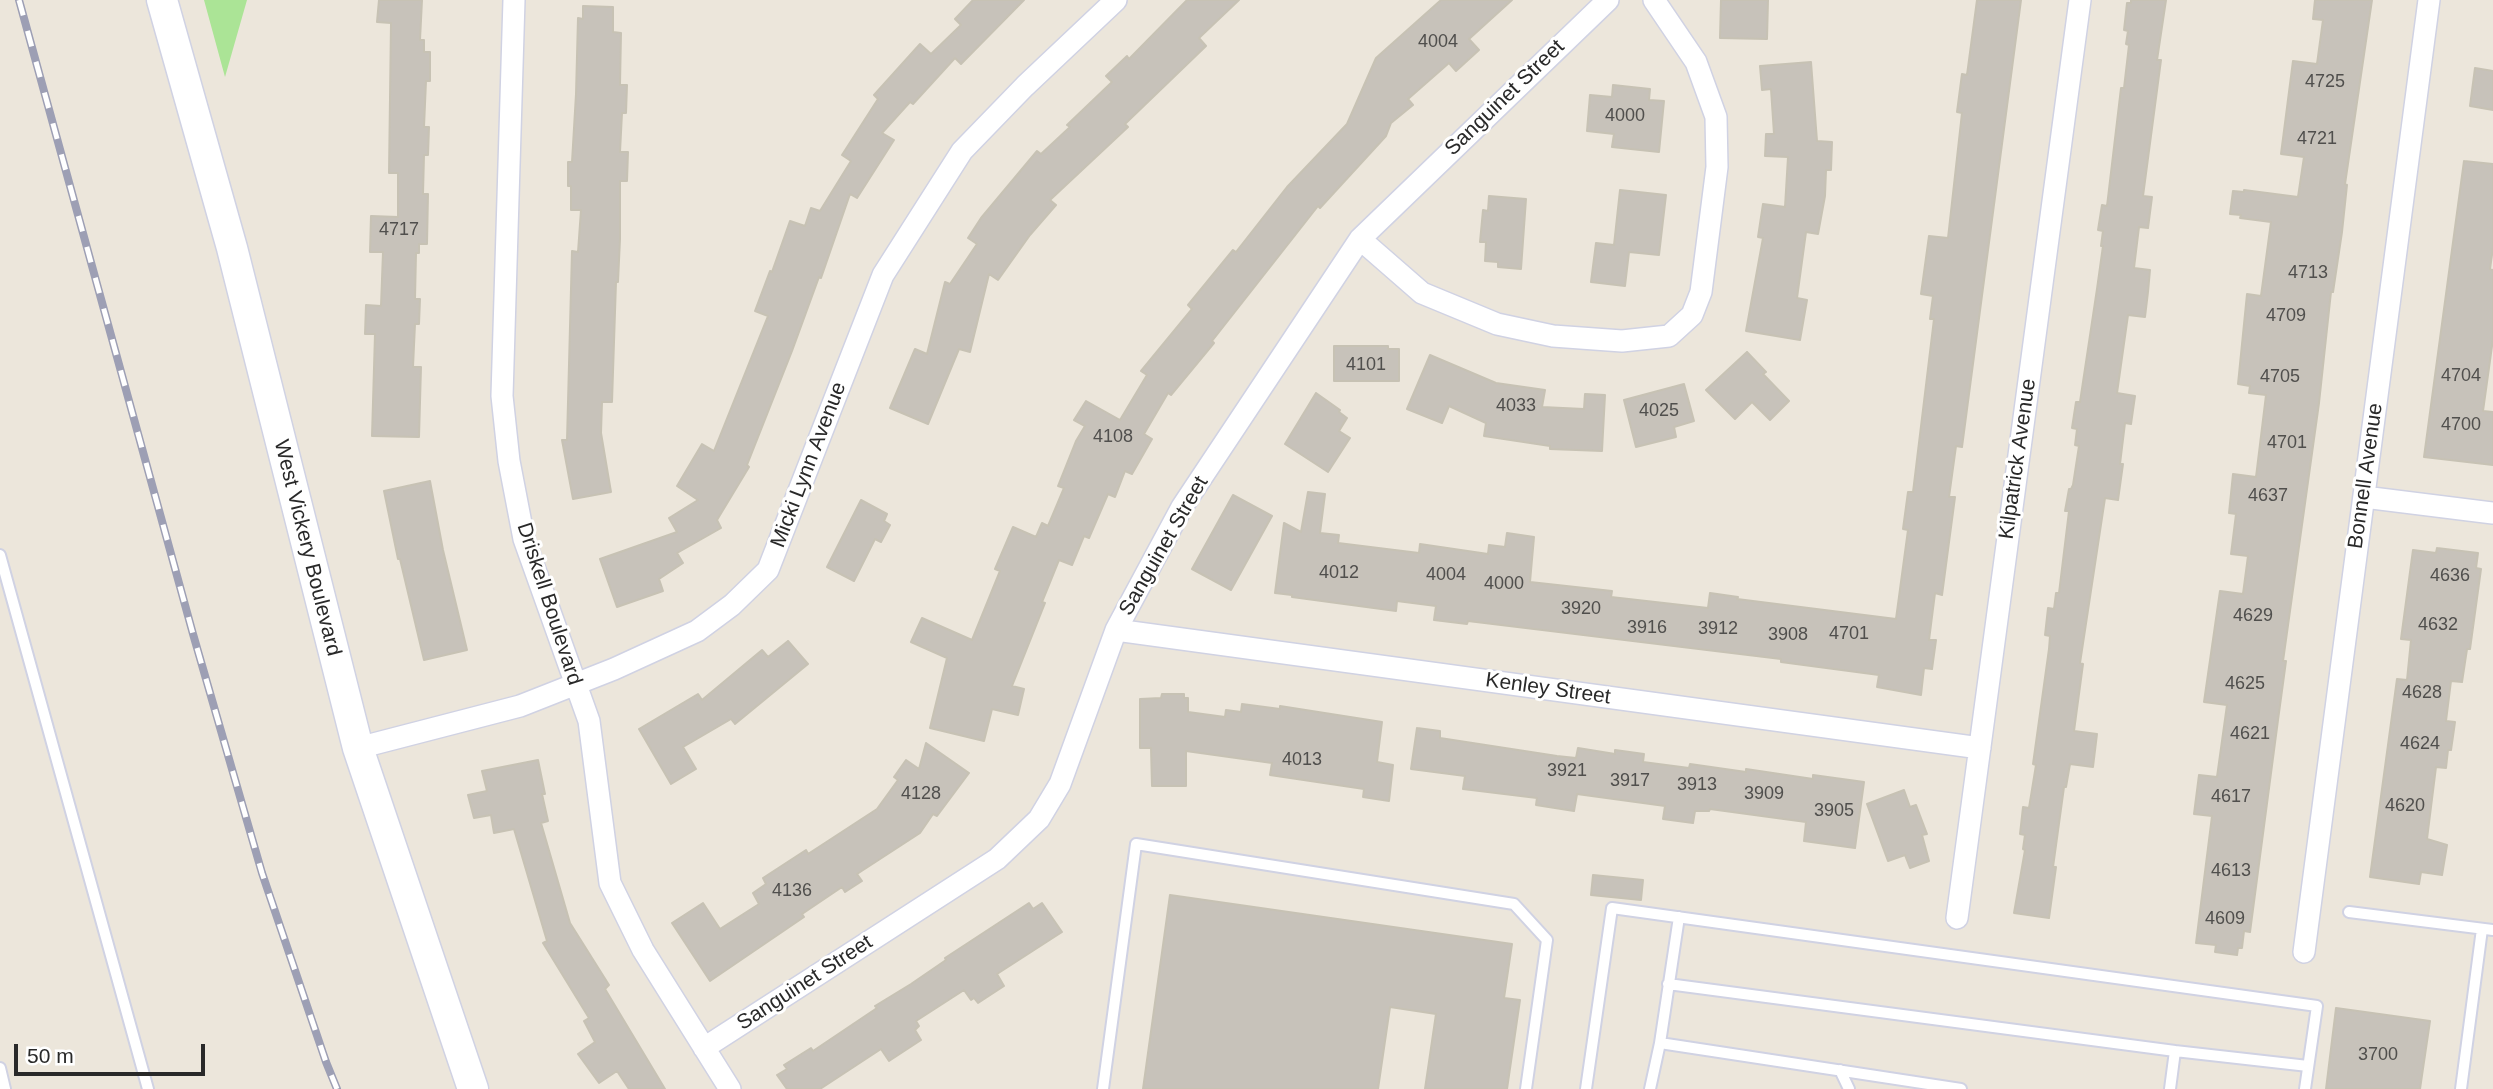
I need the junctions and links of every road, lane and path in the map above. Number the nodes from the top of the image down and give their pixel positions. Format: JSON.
{"nodes":[{"id":1,"x":162,"y":0,"type":"edge"},
{"id":2,"x":514,"y":0,"type":"edge"},
{"id":3,"x":1116,"y":0,"type":"edge"},
{"id":4,"x":1608,"y":0,"type":"edge"},
{"id":5,"x":1654,"y":0,"type":"edge"},
{"id":6,"x":2080,"y":0,"type":"edge"},
{"id":7,"x":2429,"y":0,"type":"edge"},
{"id":8,"x":1360,"y":239,"type":"junction"},
{"id":9,"x":2364,"y":497,"type":"junction"},
{"id":10,"x":2493,"y":513,"type":"edge"},
{"id":11,"x":0,"y":555,"type":"edge"},
{"id":12,"x":1116,"y":630,"type":"junction"},
{"id":13,"x":575,"y":685,"type":"junction"},
{"id":14,"x":358,"y":748,"type":"junction"},
{"id":15,"x":1980,"y":748,"type":"junction"},
{"id":16,"x":2349,"y":912,"type":"dead end"},
{"id":17,"x":1679,"y":917,"type":"junction"},
{"id":18,"x":1957,"y":918,"type":"dead end"},
{"id":19,"x":2488,"y":930,"type":"edge"},
{"id":20,"x":2304,"y":952,"type":"dead end"},
{"id":21,"x":1668,"y":984,"type":"junction"},
{"id":22,"x":1660,"y":1043,"type":"junction"},
{"id":23,"x":704,"y":1048,"type":"junction"},
{"id":24,"x":2175,"y":1051,"type":"junction"},
{"id":25,"x":2308,"y":1066,"type":"junction"},
{"id":26,"x":0,"y":1068,"type":"edge"},
{"id":27,"x":1840,"y":1070,"type":"junction"},
{"id":28,"x":5,"y":1089,"type":"edge"},
{"id":29,"x":148,"y":1089,"type":"edge"},
{"id":30,"x":473,"y":1089,"type":"edge"},
{"id":31,"x":730,"y":1089,"type":"edge"},
{"id":32,"x":1104,"y":1089,"type":"edge"},
{"id":33,"x":1526,"y":1089,"type":"edge"},
{"id":34,"x":1586,"y":1089,"type":"edge"},
{"id":35,"x":1650,"y":1089,"type":"edge"},
{"id":36,"x":1849,"y":1089,"type":"edge"},
{"id":37,"x":1961,"y":1089,"type":"edge"},
{"id":38,"x":2170,"y":1089,"type":"edge"},
{"id":39,"x":2305,"y":1089,"type":"edge"},
{"id":40,"x":2462,"y":1089,"type":"edge"}],
"edges":[{"from":1,"to":14,"type":"main road","name":"West Vickery Boulevard"},
{"from":2,"to":13,"type":"street","name":"Driskell Boulevard"},
{"from":3,"to":13,"type":"street","name":"Micki Lynn Avenue"},
{"from":4,"to":8,"type":"street","name":"Sanguinet Street"},
{"from":5,"to":8,"type":"street"},
{"from":6,"to":15,"type":"street","name":"Kilpatrick Avenue"},
{"from":7,"to":9,"type":"street","name":"Bonnell Avenue"},
{"from":8,"to":12,"type":"street","name":"Sanguinet Street"},
{"from":9,"to":10,"type":"street"},
{"from":9,"to":20,"type":"street","name":"Bonnell Avenue"},
{"from":11,"to":29,"type":"lane"},
{"from":12,"to":15,"type":"street","name":"Kenley Street"},
{"from":12,"to":23,"type":"street","name":"Sanguinet Street"},
{"from":13,"to":14,"type":"street","name":"Micki Lynn Avenue"},
{"from":13,"to":23,"type":"street","name":"Driskell Boulevard"},
{"from":14,"to":30,"type":"main road","name":"West Vickery Boulevard"},
{"from":15,"to":18,"type":"street","name":"Kilpatrick Avenue"},
{"from":16,"to":19,"type":"lane"},
{"from":17,"to":21,"type":"lane"},
{"from":17,"to":25,"type":"lane"},
{"from":17,"to":34,"type":"lane"},
{"from":19,"to":40,"type":"lane"},
{"from":21,"to":22,"type":"lane"},
{"from":21,"to":24,"type":"lane"},
{"from":22,"to":27,"type":"lane"},
{"from":22,"to":35,"type":"lane"},
{"from":23,"to":31,"type":"street","name":"Driskell Boulevard"},
{"from":24,"to":25,"type":"lane"},
{"from":24,"to":38,"type":"lane"},
{"from":25,"to":39,"type":"lane"},
{"from":26,"to":28,"type":"lane"},
{"from":27,"to":36,"type":"lane"},
{"from":27,"to":37,"type":"lane"},
{"from":32,"to":33,"type":"lane"}]}
